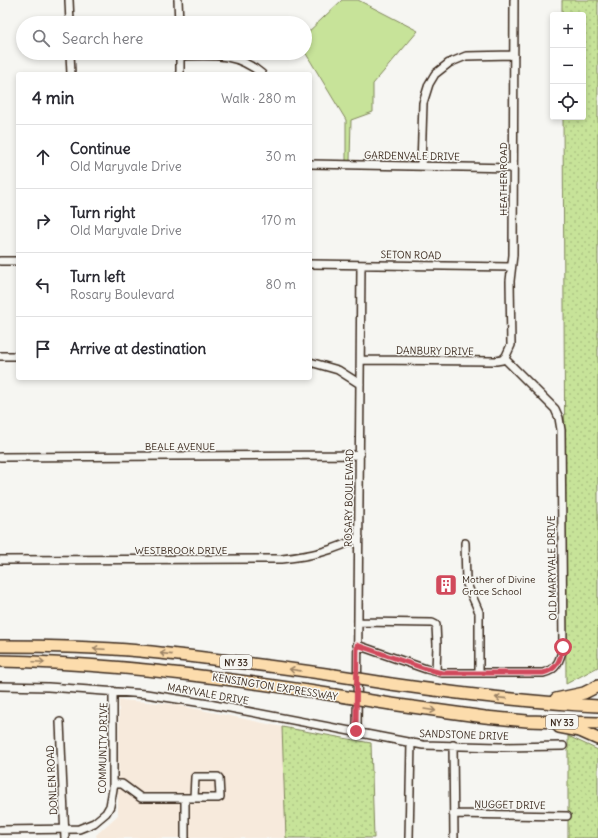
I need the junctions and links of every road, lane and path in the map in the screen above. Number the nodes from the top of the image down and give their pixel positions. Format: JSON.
{"nodes":[{"id":1,"x":70,"y":0,"type":"edge"},
{"id":2,"x":178,"y":0,"type":"edge"},
{"id":3,"x":514,"y":0,"type":"edge"},
{"id":4,"x":70,"y":16,"type":"edge"},
{"id":5,"x":178,"y":16,"type":"edge"},
{"id":6,"x":514,"y":56,"type":"junction"},
{"id":7,"x":70,"y":60,"type":"edge"},
{"id":8,"x":180,"y":60,"type":"edge"},
{"id":9,"x":239,"y":60,"type":"edge"},
{"id":10,"x":71,"y":72,"type":"edge"},
{"id":11,"x":180,"y":72,"type":"edge"},
{"id":12,"x":259,"y":72,"type":"edge"},
{"id":13,"x":312,"y":164,"type":"edge"},
{"id":14,"x":421,"y":166,"type":"junction"},
{"id":15,"x":513,"y":168,"type":"junction"},
{"id":16,"x":0,"y":261,"type":"edge"},
{"id":17,"x":16,"y":261,"type":"edge"},
{"id":18,"x":312,"y":264,"type":"edge"},
{"id":19,"x":361,"y":264,"type":"junction"},
{"id":20,"x":511,"y":267,"type":"junction"},
{"id":21,"x":0,"y":356,"type":"edge"},
{"id":22,"x":16,"y":356,"type":"edge"},
{"id":23,"x":505,"y":357,"type":"junction"},
{"id":24,"x":361,"y":360,"type":"junction"},
{"id":25,"x":312,"y":363,"type":"edge"},
{"id":26,"x":360,"y":384,"type":"junction"},
{"id":27,"x":360,"y":456,"type":"junction"},
{"id":28,"x":0,"y":457,"type":"edge"},
{"id":29,"x":359,"y":537,"type":"junction"},
{"id":30,"x":465,"y":543,"type":"dead end"},
{"id":31,"x":0,"y":560,"type":"edge"},
{"id":32,"x":358,"y":622,"type":"junction"},
{"id":33,"x":357,"y":645,"type":"junction"},
{"id":34,"x":0,"y":646,"type":"edge"},
{"id":35,"x":0,"y":660,"type":"edge"},
{"id":36,"x":436,"y":671,"type":"junction"},
{"id":37,"x":479,"y":672,"type":"junction"},
{"id":38,"x":0,"y":686,"type":"edge"},
{"id":39,"x":598,"y":686,"type":"edge"},
{"id":40,"x":113,"y":691,"type":"junction"},
{"id":41,"x":540,"y":702,"type":"junction"},
{"id":42,"x":598,"y":706,"type":"edge"},
{"id":43,"x":527,"y":721,"type":"junction"},
{"id":44,"x":60,"y":722,"type":"dead end"},
{"id":45,"x":598,"y":723,"type":"edge"},
{"id":46,"x":356,"y":731,"type":"junction"},
{"id":47,"x":598,"y":739,"type":"edge"},
{"id":48,"x":411,"y":742,"type":"junction"},
{"id":49,"x":453,"y":745,"type":"junction"},
{"id":50,"x":563,"y":746,"type":"dead end"},
{"id":51,"x":113,"y":784,"type":"junction"},
{"id":52,"x":185,"y":798,"type":"junction"},
{"id":53,"x":194,"y":798,"type":"junction"},
{"id":54,"x":454,"y":814,"type":"junction"},
{"id":55,"x":567,"y":816,"type":"dead end"},
{"id":56,"x":65,"y":829,"type":"junction"},
{"id":57,"x":0,"y":830,"type":"edge"},
{"id":58,"x":65,"y":838,"type":"edge"},
{"id":59,"x":185,"y":838,"type":"edge"},
{"id":60,"x":409,"y":838,"type":"edge"},
{"id":61,"x":454,"y":838,"type":"edge"}],
"edges":[{"from":1,"to":4,"type":"street"},
{"from":2,"to":5,"type":"street"},
{"from":3,"to":6,"type":"street","name":"HEATHER ROAD"},
{"from":6,"to":14,"type":"street"},
{"from":6,"to":15,"type":"street","name":"HEATHER ROAD"},
{"from":7,"to":10,"type":"street"},
{"from":8,"to":11,"type":"street"},
{"from":9,"to":12,"type":"street"},
{"from":13,"to":14,"type":"street","name":"GARDENVALE DRIVE"},
{"from":14,"to":15,"type":"street","name":"GARDENVALE DRIVE"},
{"from":15,"to":20,"type":"street","name":"HEATHER ROAD"},
{"from":16,"to":17,"type":"street"},
{"from":18,"to":19,"type":"street","name":"SETON ROAD"},
{"from":19,"to":20,"type":"street","name":"SETON ROAD"},
{"from":19,"to":24,"type":"street","name":"ROSARY BOULEVARD"},
{"from":20,"to":23,"type":"street","name":"HEATHER ROAD"},
{"from":21,"to":22,"type":"street"},
{"from":23,"to":24,"type":"street","name":"DANBURY DRIVE"},
{"from":23,"to":37,"type":"street","name":"OLD MARYVALE DRIVE"},
{"from":24,"to":26,"type":"street","name":"ROSARY BOULEVARD"},
{"from":25,"to":26,"type":"street"},
{"from":26,"to":27,"type":"street","name":"ROSARY BOULEVARD"},
{"from":27,"to":28,"type":"street","name":"BEALE AVENUE"},
{"from":27,"to":29,"type":"street","name":"ROSARY BOULEVARD"},
{"from":29,"to":31,"type":"street","name":"WESTBROOK DRIVE"},
{"from":29,"to":32,"type":"street","name":"ROSARY BOULEVARD"},
{"from":30,"to":37,"type":"street"},
{"from":32,"to":33,"type":"street","name":"ROSARY BOULEVARD"},
{"from":32,"to":36,"type":"street"},
{"from":33,"to":36,"type":"street","name":"OLD MARYVALE DRIVE"},
{"from":33,"to":46,"type":"street","name":"ROSARY BOULEVARD"},
{"from":41,"to":34,"type":"highway","name":"KENSINGTON EXPRESSWAY","number":"NY 33","one_way":true,"bridge":true},
{"from":35,"to":43,"type":"highway","name":"KENSINGTON EXPRESSWAY","number":"NY 33","one_way":true,"bridge":true},
{"from":36,"to":37,"type":"street","name":"OLD MARYVALE DRIVE"},
{"from":38,"to":40,"type":"street","name":"MARYVALE DRIVE"},
{"from":39,"to":41,"type":"highway"},
{"from":40,"to":46,"type":"street","name":"MARYVALE DRIVE"},
{"from":40,"to":51,"type":"street","name":"COMMUNITY DRIVE"},
{"from":41,"to":42,"type":"highway","name":"KENSINGTON EXPRESSWAY","number":"NY 33"},
{"from":43,"to":45,"type":"highway","name":"KENSINGTON EXPRESSWAY","number":"NY 33"},
{"from":43,"to":47,"type":"highway"},
{"from":44,"to":56,"type":"street","name":"DONLEN ROAD"},
{"from":46,"to":48,"type":"street","name":"MARYVALE DRIVE"},
{"from":48,"to":49,"type":"street","name":"SANDSTONE DRIVE"},
{"from":48,"to":60,"type":"street","name":"SANDSTONE DRIVE"},
{"from":49,"to":50,"type":"street","name":"SANDSTONE DRIVE"},
{"from":49,"to":54,"type":"street"},
{"from":51,"to":52,"type":"street"},
{"from":51,"to":56,"type":"street","name":"COMMUNITY DRIVE"},
{"from":52,"to":53,"type":"street"},
{"from":52,"to":59,"type":"street"},
{"from":53,"to":53,"type":"street"},
{"from":54,"to":55,"type":"street","name":"NUGGET DRIVE"},
{"from":54,"to":61,"type":"street"},
{"from":56,"to":57,"type":"street","name":"COMMUNITY DRIVE"},
{"from":56,"to":58,"type":"street","name":"DONLEN ROAD"}]}
